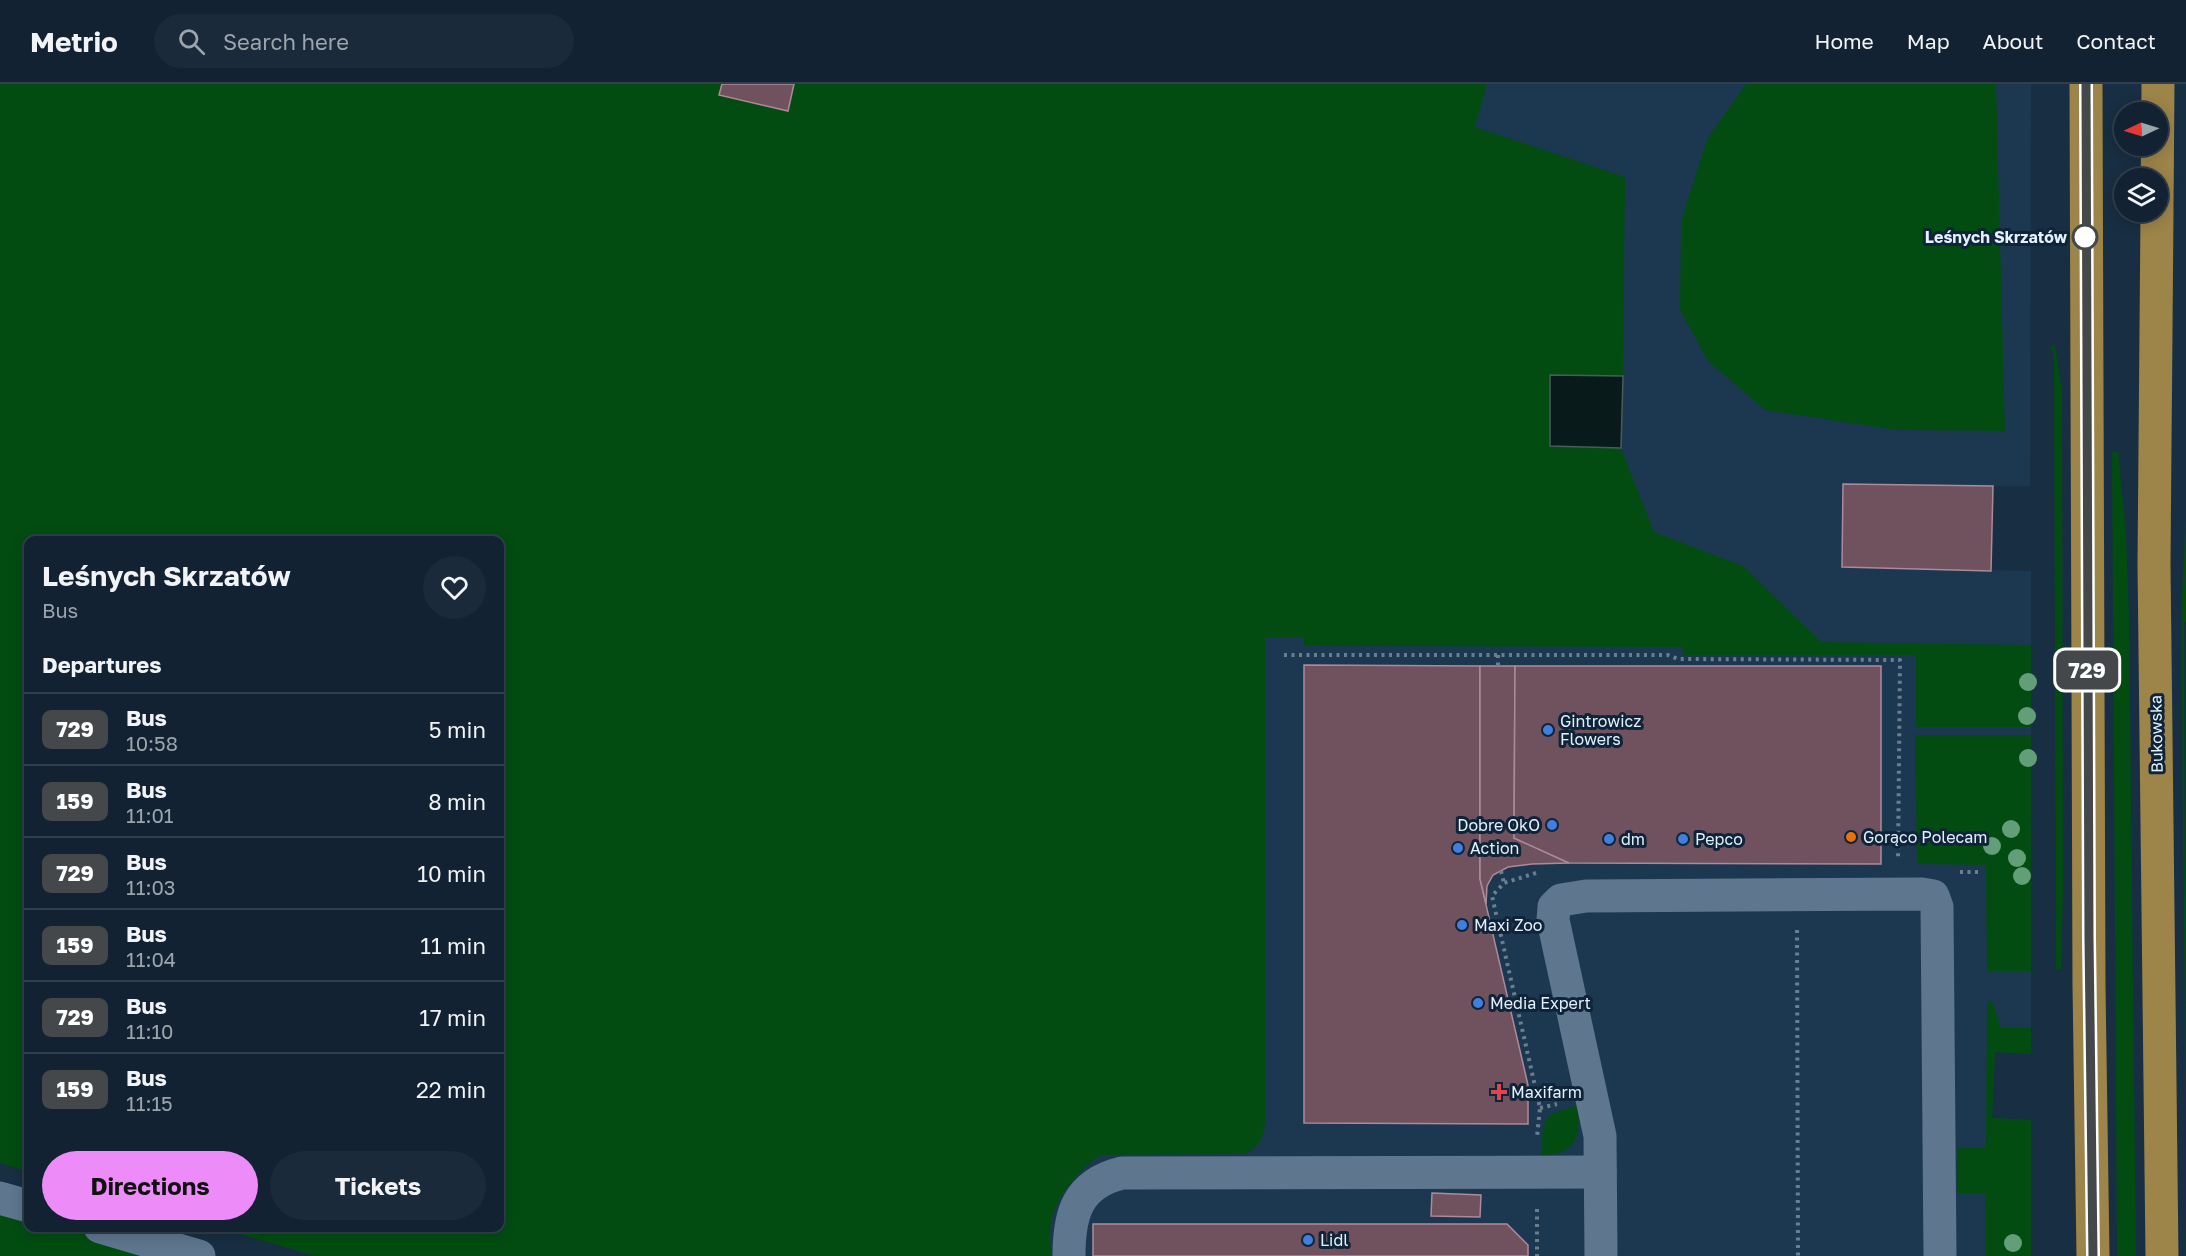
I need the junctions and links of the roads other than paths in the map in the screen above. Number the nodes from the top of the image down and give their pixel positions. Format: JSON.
{"nodes":[{"id":1,"x":2086,"y":84,"type":"edge"},
{"id":2,"x":2157,"y":84,"type":"edge"},
{"id":3,"x":2157,"y":168,"type":"edge"},
{"id":4,"x":2157,"y":222,"type":"edge"},
{"id":5,"x":1600,"y":1172,"type":"junction"},
{"id":6,"x":0,"y":1198,"type":"edge"},
{"id":7,"x":24,"y":1205,"type":"edge"},
{"id":8,"x":117,"y":1232,"type":"edge"},
{"id":9,"x":200,"y":1256,"type":"edge"},
{"id":10,"x":1069,"y":1256,"type":"edge"},
{"id":11,"x":1601,"y":1256,"type":"edge"},
{"id":12,"x":1940,"y":1256,"type":"edge"},
{"id":13,"x":2093,"y":1256,"type":"edge"},
{"id":14,"x":2162,"y":1256,"type":"edge"}],
"edges":[{"from":1,"to":13,"type":"main road"},
{"from":2,"to":3,"type":"main road","name":"Bukowska"},
{"from":4,"to":14,"type":"main road","name":"Bukowska"},
{"from":5,"to":10,"type":"lane"},
{"from":5,"to":11,"type":"lane"},
{"from":5,"to":12,"type":"lane"},
{"from":6,"to":7,"type":"lane"},
{"from":8,"to":9,"type":"lane"}]}
